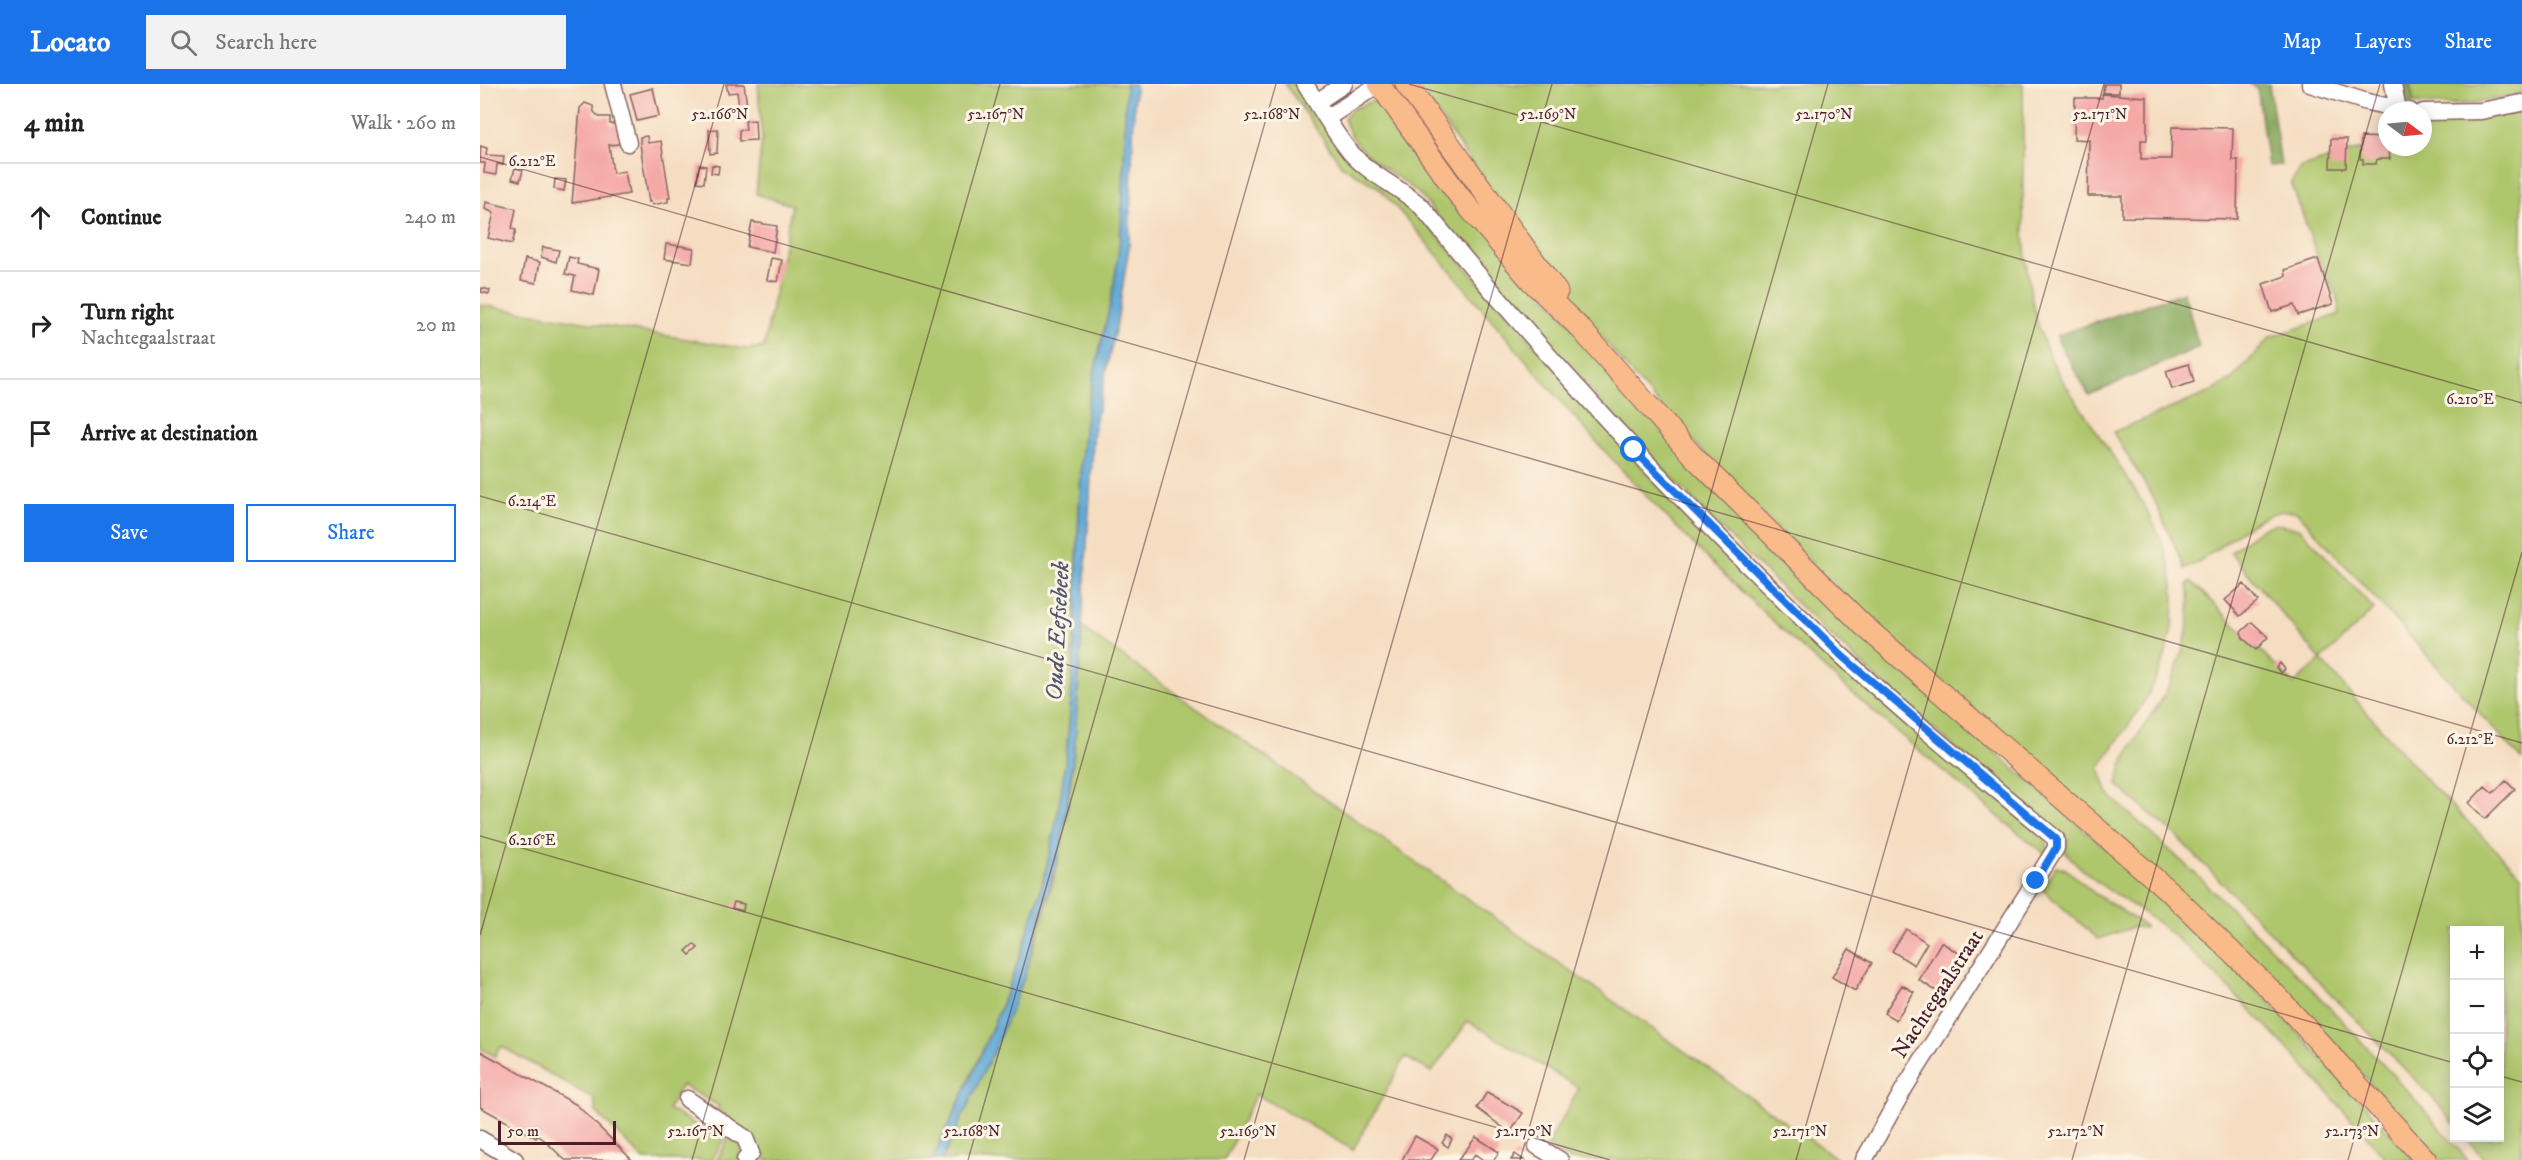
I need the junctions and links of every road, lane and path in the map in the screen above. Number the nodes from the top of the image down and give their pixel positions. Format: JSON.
{"nodes":[{"id":1,"x":613,"y":84,"type":"edge"},
{"id":2,"x":1305,"y":84,"type":"edge"},
{"id":3,"x":1344,"y":84,"type":"edge"},
{"id":4,"x":1379,"y":84,"type":"edge"},
{"id":5,"x":1406,"y":84,"type":"edge"},
{"id":6,"x":2310,"y":84,"type":"edge"},
{"id":7,"x":2393,"y":84,"type":"edge"},
{"id":8,"x":1317,"y":102,"type":"junction"},
{"id":9,"x":2401,"y":102,"type":"edge"},
{"id":10,"x":2378,"y":103,"type":"edge"},
{"id":11,"x":2522,"y":103,"type":"edge"},
{"id":12,"x":2432,"y":112,"type":"edge"},
{"id":13,"x":1327,"y":118,"type":"junction"},
{"id":14,"x":628,"y":143,"type":"dead end"},
{"id":15,"x":1580,"y":328,"type":"junction"},
{"id":16,"x":687,"y":1099,"type":"dead end"},
{"id":17,"x":480,"y":1139,"type":"edge"},
{"id":18,"x":1536,"y":1146,"type":"dead end"},
{"id":19,"x":515,"y":1160,"type":"edge"},
{"id":20,"x":745,"y":1160,"type":"edge"},
{"id":21,"x":1560,"y":1160,"type":"edge"},
{"id":22,"x":1864,"y":1160,"type":"edge"},
{"id":23,"x":2426,"y":1160,"type":"edge"}],
"edges":[{"from":1,"to":14,"type":"street"},
{"from":2,"to":8,"type":"street"},
{"from":3,"to":8,"type":"street"},
{"from":4,"to":13,"type":"street"},
{"from":4,"to":15,"type":"main road"},
{"from":5,"to":15,"type":"main road"},
{"from":6,"to":10,"type":"street"},
{"from":7,"to":9,"type":"street"},
{"from":8,"to":13,"type":"street"},
{"from":11,"to":12,"type":"street"},
{"from":13,"to":22,"type":"street","name":"Nachtegaalstraat"},
{"from":15,"to":23,"type":"main road"},
{"from":16,"to":20,"type":"street"},
{"from":17,"to":19,"type":"street"},
{"from":18,"to":21,"type":"street"}]}
